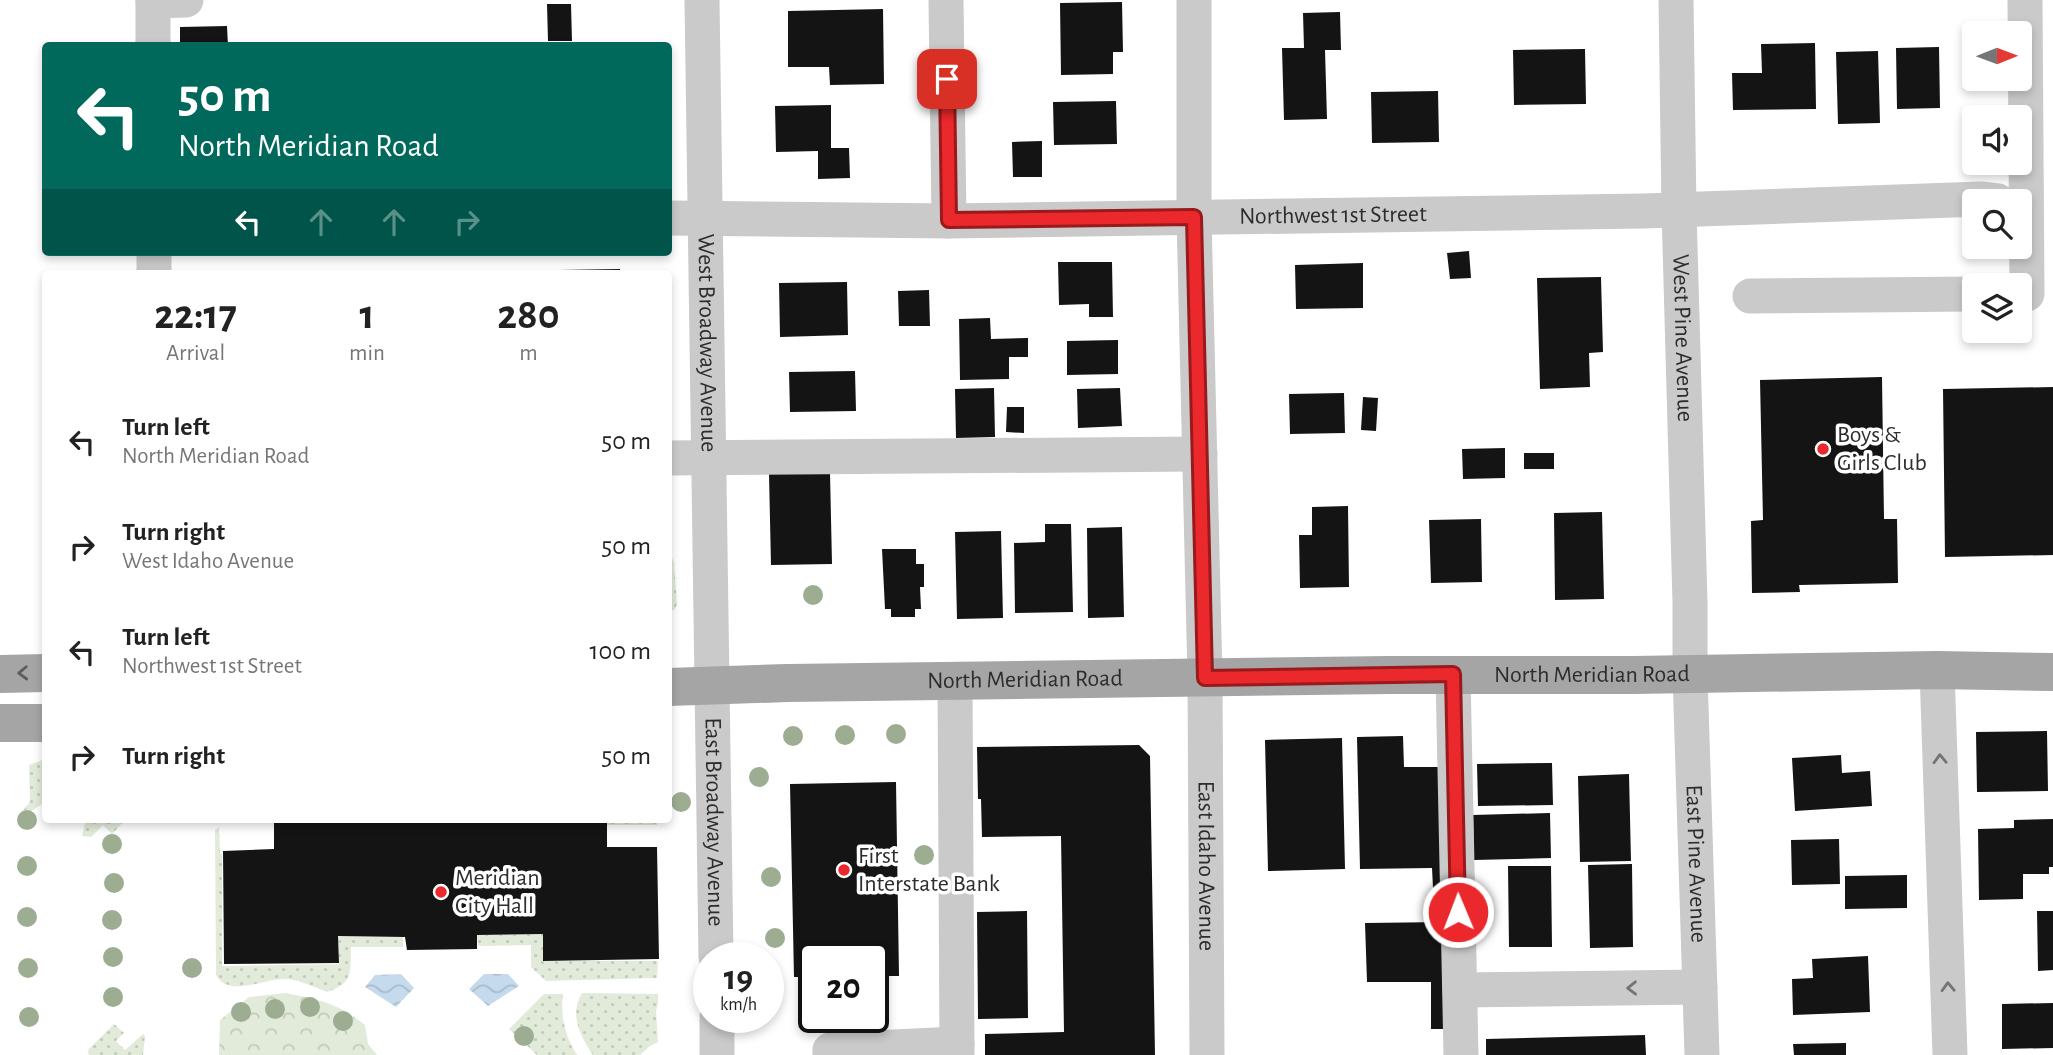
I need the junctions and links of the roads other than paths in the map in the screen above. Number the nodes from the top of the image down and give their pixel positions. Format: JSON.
{"nodes":[{"id":1,"x":153,"y":0,"type":"edge"},
{"id":2,"x":187,"y":0,"type":"edge"},
{"id":3,"x":702,"y":0,"type":"edge"},
{"id":4,"x":946,"y":0,"type":"edge"},
{"id":5,"x":1194,"y":0,"type":"edge"},
{"id":6,"x":1676,"y":0,"type":"edge"},
{"id":7,"x":2025,"y":0,"type":"edge"},
{"id":8,"x":153,"y":42,"type":"edge"},
{"id":9,"x":2039,"y":123,"type":"edge"},
{"id":10,"x":2027,"y":189,"type":"edge"},
{"id":11,"x":1962,"y":200,"type":"edge"},
{"id":12,"x":1679,"y":210,"type":"junction"},
{"id":13,"x":1194,"y":217,"type":"junction"},
{"id":14,"x":672,"y":218,"type":"edge"},
{"id":15,"x":706,"y":218,"type":"junction"},
{"id":16,"x":949,"y":220,"type":"junction"},
{"id":17,"x":1962,"y":294,"type":"edge"},
{"id":18,"x":1750,"y":296,"type":"dead end"},
{"id":19,"x":1199,"y":454,"type":"junction"},
{"id":20,"x":672,"y":458,"type":"edge"},
{"id":21,"x":709,"y":458,"type":"junction"},
{"id":22,"x":1937,"y":670,"type":"junction"},
{"id":23,"x":2053,"y":672,"type":"edge"},
{"id":24,"x":42,"y":673,"type":"edge"},
{"id":25,"x":0,"y":674,"type":"edge"},
{"id":26,"x":1453,"y":674,"type":"junction"},
{"id":27,"x":1690,"y":674,"type":"junction"},
{"id":28,"x":1205,"y":678,"type":"junction"},
{"id":29,"x":955,"y":682,"type":"junction"},
{"id":30,"x":672,"y":687,"type":"edge"},
{"id":31,"x":712,"y":687,"type":"junction"},
{"id":32,"x":0,"y":723,"type":"edge"},
{"id":33,"x":42,"y":723,"type":"edge"},
{"id":34,"x":716,"y":942,"type":"edge"},
{"id":35,"x":1700,"y":987,"type":"junction"},
{"id":36,"x":1460,"y":990,"type":"junction"},
{"id":37,"x":717,"y":1033,"type":"edge"},
{"id":38,"x":957,"y":1049,"type":"edge"},
{"id":39,"x":717,"y":1055,"type":"edge"},
{"id":40,"x":830,"y":1055,"type":"edge"},
{"id":41,"x":1207,"y":1055,"type":"edge"},
{"id":42,"x":1461,"y":1055,"type":"edge"},
{"id":43,"x":1702,"y":1055,"type":"edge"},
{"id":44,"x":1950,"y":1055,"type":"edge"}],
"edges":[{"from":1,"to":2,"type":"street"},
{"from":1,"to":8,"type":"street"},
{"from":3,"to":15,"type":"street","name":"West Broadway Avenue"},
{"from":4,"to":16,"type":"street"},
{"from":5,"to":13,"type":"street","name":"East Idaho Avenue"},
{"from":6,"to":12,"type":"street","name":"West Pine Avenue"},
{"from":7,"to":9,"type":"street"},
{"from":9,"to":10,"type":"street"},
{"from":11,"to":12,"type":"street","name":"Northwest 1st Street"},
{"from":12,"to":13,"type":"street","name":"Northwest 1st Street"},
{"from":12,"to":27,"type":"street","name":"West Pine Avenue"},
{"from":13,"to":16,"type":"street","name":"Northwest 1st Street"},
{"from":13,"to":19,"type":"street","name":"East Idaho Avenue"},
{"from":14,"to":15,"type":"street","name":"Northwest 1st Street"},
{"from":15,"to":16,"type":"street","name":"Northwest 1st Street"},
{"from":15,"to":21,"type":"street","name":"West Broadway Avenue"},
{"from":17,"to":18,"type":"street"},
{"from":19,"to":21,"type":"street"},
{"from":19,"to":28,"type":"street","name":"East Idaho Avenue"},
{"from":20,"to":21,"type":"street"},
{"from":21,"to":31,"type":"street","name":"West Broadway Avenue"},
{"from":22,"to":23,"type":"main road","name":"North Meridian Road"},
{"from":22,"to":27,"type":"main road","name":"North Meridian Road"},
{"from":44,"to":22,"type":"street","one_way":true},
{"from":24,"to":25,"type":"main road","one_way":true},
{"from":26,"to":27,"type":"main road","name":"North Meridian Road"},
{"from":26,"to":28,"type":"main road","name":"North Meridian Road"},
{"from":26,"to":36,"type":"street"},
{"from":27,"to":35,"type":"street","name":"East Pine Avenue"},
{"from":28,"to":29,"type":"main road","name":"North Meridian Road"},
{"from":28,"to":41,"type":"street","name":"East Idaho Avenue"},
{"from":29,"to":31,"type":"main road","name":"North Meridian Road"},
{"from":29,"to":38,"type":"street"},
{"from":30,"to":31,"type":"main road","name":"North Meridian Road"},
{"from":31,"to":34,"type":"street","name":"East Broadway Avenue"},
{"from":32,"to":33,"type":"main road"},
{"from":35,"to":36,"type":"street","one_way":true},
{"from":35,"to":43,"type":"street","name":"East Pine Avenue"},
{"from":36,"to":42,"type":"street"},
{"from":37,"to":39,"type":"street"},
{"from":38,"to":40,"type":"street"}]}
